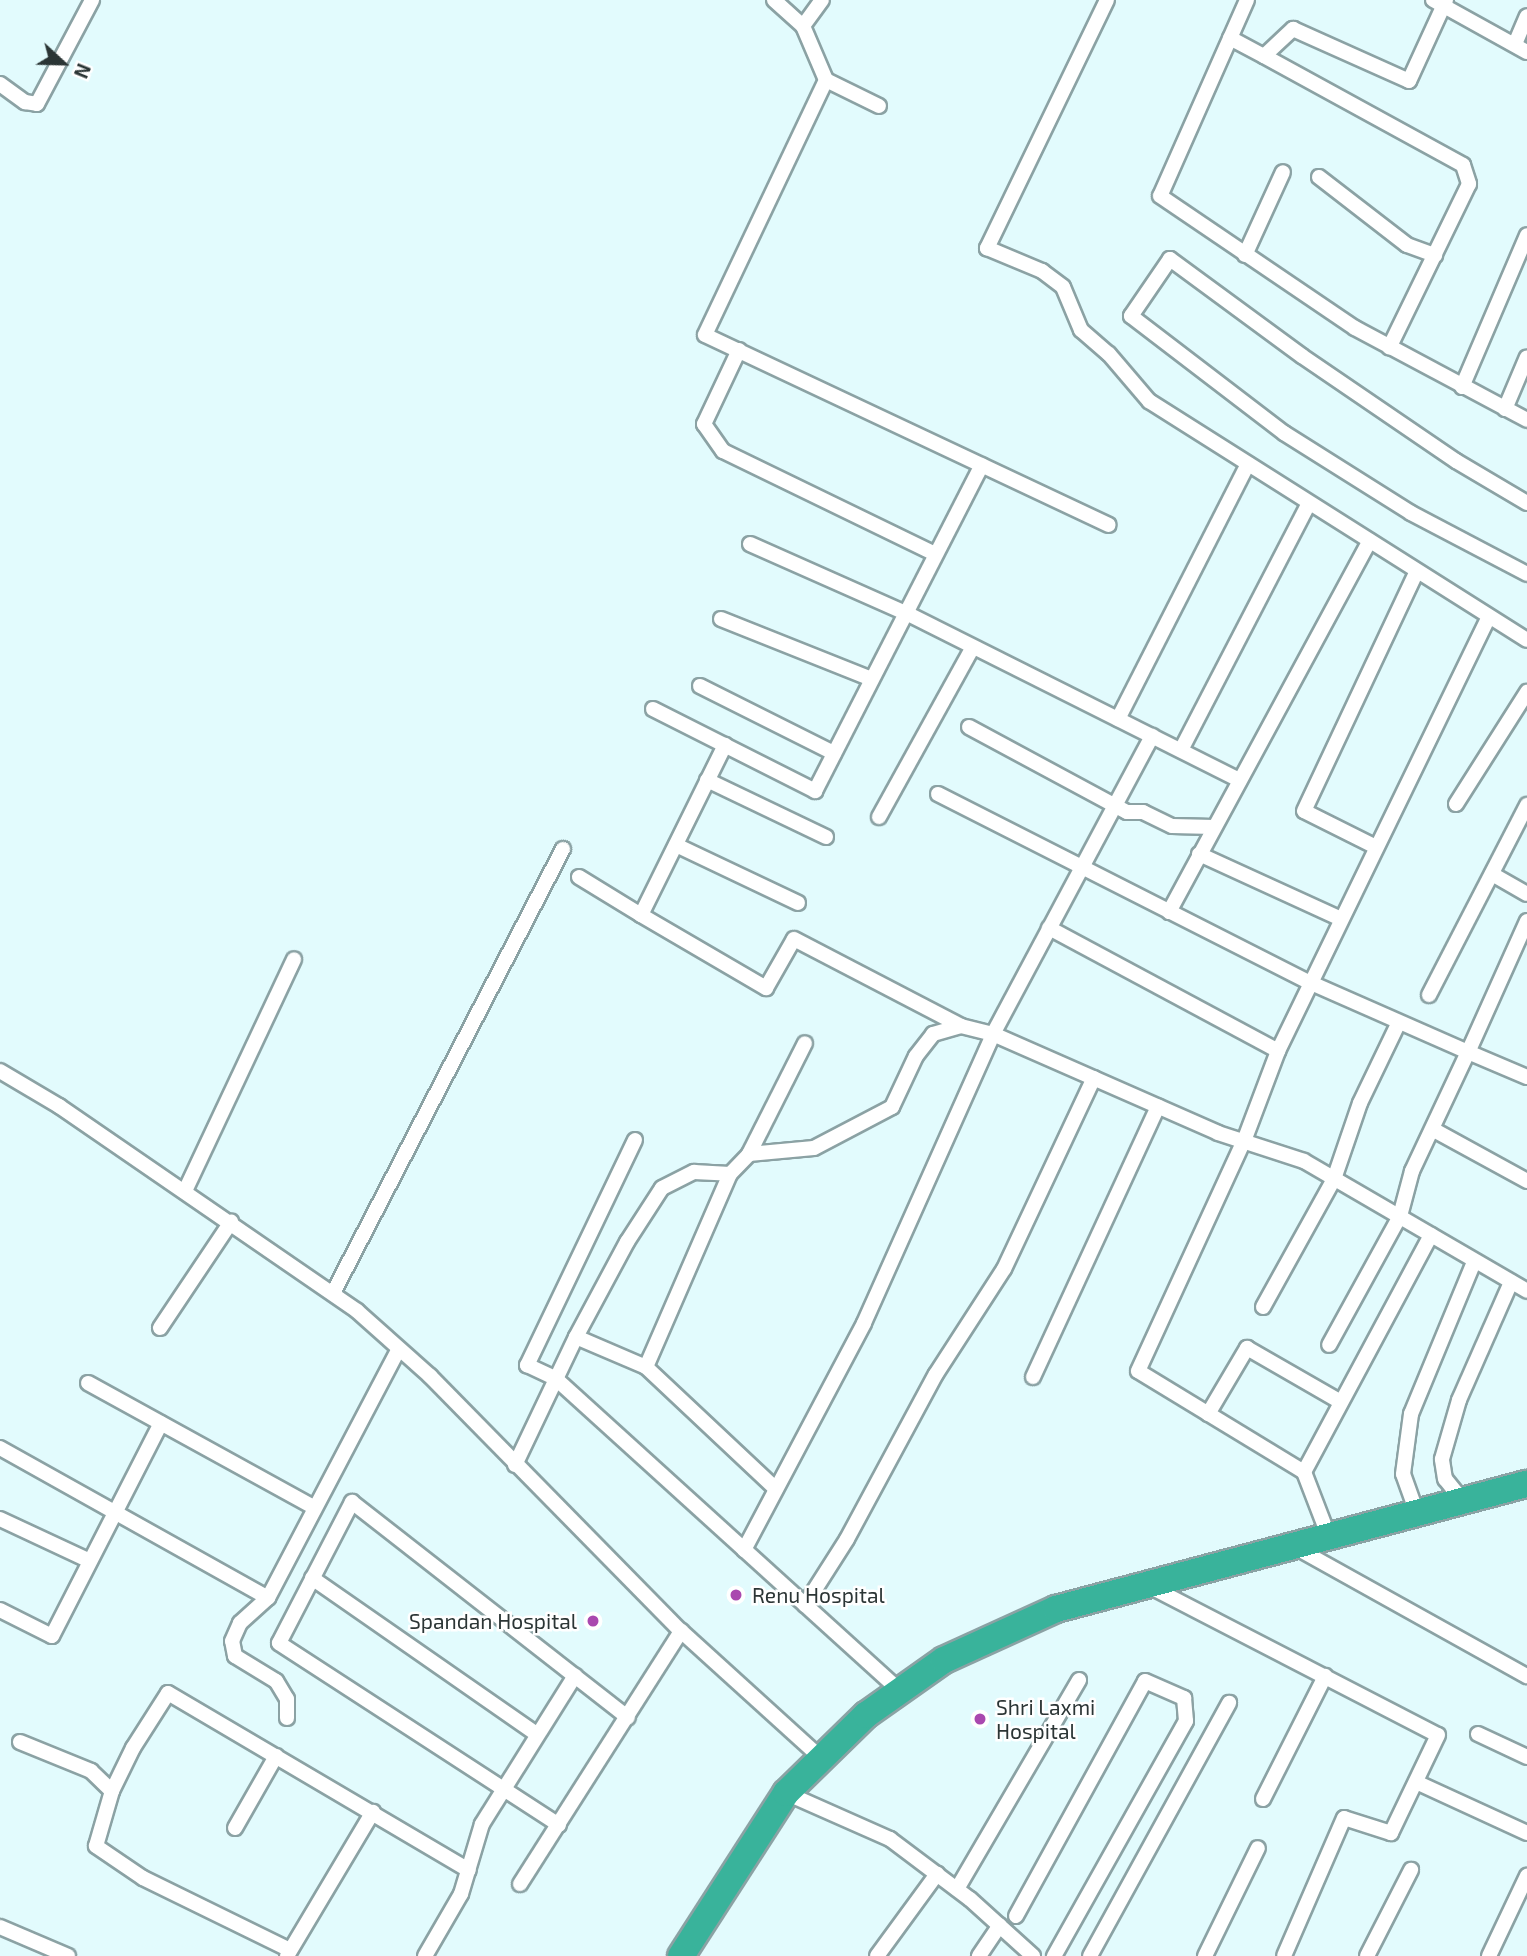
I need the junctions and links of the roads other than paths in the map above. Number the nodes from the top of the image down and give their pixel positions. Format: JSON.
{"nodes":[{"id":1,"x":92,"y":0,"type":"edge"},
{"id":2,"x":774,"y":0,"type":"edge"},
{"id":3,"x":822,"y":0,"type":"edge"},
{"id":4,"x":1107,"y":0,"type":"edge"},
{"id":5,"x":1247,"y":0,"type":"edge"},
{"id":6,"x":1441,"y":2,"type":"edge"},
{"id":7,"x":1527,"y":16,"type":"edge"},
{"id":8,"x":803,"y":26,"type":"junction"},
{"id":9,"x":1230,"y":38,"type":"junction"},
{"id":10,"x":1521,"y":48,"type":"edge"},
{"id":11,"x":1264,"y":55,"type":"junction"},
{"id":12,"x":826,"y":80,"type":"junction"},
{"id":13,"x":0,"y":84,"type":"edge"},
{"id":14,"x":879,"y":106,"type":"dead end"},
{"id":15,"x":1283,"y":172,"type":"dead end"},
{"id":16,"x":1319,"y":177,"type":"dead end"},
{"id":17,"x":1527,"y":235,"type":"edge"},
{"id":18,"x":1435,"y":254,"type":"junction"},
{"id":19,"x":1245,"y":255,"type":"junction"},
{"id":20,"x":1389,"y":348,"type":"junction"},
{"id":21,"x":739,"y":351,"type":"junction"},
{"id":22,"x":1527,"y":357,"type":"edge"},
{"id":23,"x":1462,"y":387,"type":"junction"},
{"id":24,"x":1505,"y":409,"type":"junction"},
{"id":25,"x":1527,"y":420,"type":"edge"},
{"id":26,"x":1248,"y":464,"type":"junction"},
{"id":27,"x":982,"y":465,"type":"junction"},
{"id":28,"x":1310,"y":503,"type":"junction"},
{"id":29,"x":1527,"y":503,"type":"edge"},
{"id":30,"x":1108,"y":525,"type":"dead end"},
{"id":31,"x":1370,"y":541,"type":"junction"},
{"id":32,"x":750,"y":544,"type":"dead end"},
{"id":33,"x":933,"y":554,"type":"junction"},
{"id":34,"x":1417,"y":571,"type":"junction"},
{"id":35,"x":1527,"y":574,"type":"edge"},
{"id":36,"x":906,"y":613,"type":"junction"},
{"id":37,"x":1489,"y":616,"type":"junction"},
{"id":38,"x":722,"y":619,"type":"dead end"},
{"id":39,"x":1527,"y":640,"type":"edge"},
{"id":40,"x":973,"y":647,"type":"junction"},
{"id":41,"x":872,"y":679,"type":"junction"},
{"id":42,"x":700,"y":686,"type":"dead end"},
{"id":43,"x":1527,"y":692,"type":"edge"},
{"id":44,"x":653,"y":709,"type":"dead end"},
{"id":45,"x":1118,"y":719,"type":"junction"},
{"id":46,"x":969,"y":727,"type":"dead end"},
{"id":47,"x":1152,"y":736,"type":"junction"},
{"id":48,"x":724,"y":745,"type":"junction"},
{"id":49,"x":1181,"y":750,"type":"junction"},
{"id":50,"x":834,"y":753,"type":"junction"},
{"id":51,"x":708,"y":780,"type":"junction"},
{"id":52,"x":1240,"y":780,"type":"junction"},
{"id":53,"x":938,"y":794,"type":"dead end"},
{"id":54,"x":1456,"y":804,"type":"dead end"},
{"id":55,"x":1115,"y":805,"type":"junction"},
{"id":56,"x":1527,"y":805,"type":"edge"},
{"id":57,"x":879,"y":817,"type":"dead end"},
{"id":58,"x":1214,"y":827,"type":"junction"},
{"id":59,"x":826,"y":837,"type":"dead end"},
{"id":60,"x":676,"y":845,"type":"junction"},
{"id":61,"x":1376,"y":847,"type":"junction"},
{"id":62,"x":564,"y":849,"type":"dead end"},
{"id":63,"x":1199,"y":854,"type":"junction"},
{"id":64,"x":1082,"y":867,"type":"junction"},
{"id":65,"x":1492,"y":874,"type":"junction"},
{"id":66,"x":579,"y":877,"type":"dead end"},
{"id":67,"x":1527,"y":894,"type":"edge"},
{"id":68,"x":798,"y":903,"type":"dead end"},
{"id":69,"x":1169,"y":912,"type":"junction"},
{"id":70,"x":640,"y":915,"type":"junction"},
{"id":71,"x":1341,"y":919,"type":"junction"},
{"id":72,"x":1527,"y":921,"type":"edge"},
{"id":73,"x":1049,"y":928,"type":"junction"},
{"id":74,"x":294,"y":959,"type":"dead end"},
{"id":75,"x":1311,"y":984,"type":"junction"},
{"id":76,"x":1429,"y":995,"type":"dead end"},
{"id":77,"x":1398,"y":1024,"type":"junction"},
{"id":78,"x":961,"y":1026,"type":"junction"},
{"id":79,"x":993,"y":1034,"type":"junction"},
{"id":80,"x":804,"y":1043,"type":"dead end"},
{"id":81,"x":1278,"y":1051,"type":"junction"},
{"id":82,"x":1468,"y":1052,"type":"junction"},
{"id":83,"x":0,"y":1071,"type":"edge"},
{"id":84,"x":1527,"y":1077,"type":"edge"},
{"id":85,"x":1094,"y":1078,"type":"junction"},
{"id":86,"x":1158,"y":1107,"type":"junction"},
{"id":87,"x":1434,"y":1130,"type":"junction"},
{"id":88,"x":635,"y":1140,"type":"dead end"},
{"id":89,"x":1244,"y":1141,"type":"junction"},
{"id":90,"x":749,"y":1154,"type":"junction"},
{"id":91,"x":730,"y":1174,"type":"junction"},
{"id":92,"x":1334,"y":1180,"type":"junction"},
{"id":93,"x":1527,"y":1181,"type":"edge"},
{"id":94,"x":185,"y":1191,"type":"junction"},
{"id":95,"x":1400,"y":1216,"type":"junction"},
{"id":96,"x":231,"y":1222,"type":"junction"},
{"id":97,"x":1431,"y":1235,"type":"junction"},
{"id":98,"x":1474,"y":1262,"type":"junction"},
{"id":99,"x":1511,"y":1282,"type":"junction"},
{"id":100,"x":1527,"y":1291,"type":"edge"},
{"id":101,"x":333,"y":1293,"type":"junction"},
{"id":102,"x":1264,"y":1307,"type":"dead end"},
{"id":103,"x":160,"y":1328,"type":"dead end"},
{"id":104,"x":576,"y":1337,"type":"junction"},
{"id":105,"x":1329,"y":1345,"type":"dead end"},
{"id":106,"x":399,"y":1349,"type":"junction"},
{"id":107,"x":646,"y":1367,"type":"junction"},
{"id":108,"x":1033,"y":1377,"type":"dead end"},
{"id":109,"x":555,"y":1378,"type":"junction"},
{"id":110,"x":88,"y":1383,"type":"dead end"},
{"id":111,"x":1341,"y":1402,"type":"junction"},
{"id":112,"x":1208,"y":1414,"type":"junction"},
{"id":113,"x":161,"y":1423,"type":"junction"},
{"id":114,"x":0,"y":1448,"type":"edge"},
{"id":115,"x":516,"y":1465,"type":"junction"},
{"id":116,"x":1304,"y":1472,"type":"junction"},
{"id":117,"x":1527,"y":1484,"type":"edge"},
{"id":118,"x":776,"y":1489,"type":"junction"},
{"id":119,"x":1463,"y":1501,"type":"junction"},
{"id":120,"x":314,"y":1507,"type":"junction"},
{"id":121,"x":115,"y":1513,"type":"junction"},
{"id":122,"x":1417,"y":1513,"type":"junction"},
{"id":123,"x":0,"y":1519,"type":"edge"},
{"id":124,"x":1329,"y":1537,"type":"junction"},
{"id":125,"x":1293,"y":1546,"type":"junction"},
{"id":126,"x":744,"y":1550,"type":"junction"},
{"id":127,"x":90,"y":1561,"type":"junction"},
{"id":128,"x":312,"y":1578,"type":"junction"},
{"id":129,"x":1147,"y":1585,"type":"junction"},
{"id":130,"x":268,"y":1598,"type":"junction"},
{"id":131,"x":805,"y":1605,"type":"junction"},
{"id":132,"x":0,"y":1610,"type":"edge"},
{"id":133,"x":681,"y":1632,"type":"junction"},
{"id":134,"x":575,"y":1676,"type":"junction"},
{"id":135,"x":1325,"y":1676,"type":"junction"},
{"id":136,"x":1527,"y":1676,"type":"edge"},
{"id":137,"x":1079,"y":1679,"type":"dead end"},
{"id":138,"x":900,"y":1691,"type":"junction"},
{"id":139,"x":1229,"y":1703,"type":"dead end"},
{"id":140,"x":287,"y":1718,"type":"dead end"},
{"id":141,"x":628,"y":1718,"type":"junction"},
{"id":142,"x":535,"y":1733,"type":"junction"},
{"id":143,"x":1478,"y":1734,"type":"dead end"},
{"id":144,"x":20,"y":1742,"type":"dead end"},
{"id":145,"x":276,"y":1756,"type":"junction"},
{"id":146,"x":1527,"y":1757,"type":"edge"},
{"id":147,"x":822,"y":1759,"type":"junction"},
{"id":148,"x":1416,"y":1782,"type":"junction"},
{"id":149,"x":501,"y":1787,"type":"junction"},
{"id":150,"x":112,"y":1791,"type":"junction"},
{"id":151,"x":786,"y":1793,"type":"junction"},
{"id":152,"x":1264,"y":1799,"type":"dead end"},
{"id":153,"x":373,"y":1812,"type":"junction"},
{"id":154,"x":559,"y":1825,"type":"junction"},
{"id":155,"x":235,"y":1828,"type":"dead end"},
{"id":156,"x":1527,"y":1833,"type":"edge"},
{"id":157,"x":1258,"y":1848,"type":"dead end"},
{"id":158,"x":469,"y":1870,"type":"junction"},
{"id":159,"x":1411,"y":1870,"type":"dead end"},
{"id":160,"x":937,"y":1874,"type":"junction"},
{"id":161,"x":1527,"y":1876,"type":"edge"},
{"id":162,"x":520,"y":1884,"type":"dead end"},
{"id":163,"x":957,"y":1889,"type":"junction"},
{"id":164,"x":1016,"y":1916,"type":"dead end"},
{"id":165,"x":1000,"y":1926,"type":"junction"},
{"id":166,"x":0,"y":1927,"type":"edge"},
{"id":167,"x":289,"y":1953,"type":"edge"},
{"id":168,"x":68,"y":1956,"type":"edge"},
{"id":169,"x":425,"y":1956,"type":"edge"},
{"id":170,"x":681,"y":1956,"type":"edge"},
{"id":171,"x":877,"y":1956,"type":"edge"},
{"id":172,"x":979,"y":1956,"type":"edge"},
{"id":173,"x":1033,"y":1956,"type":"edge"},
{"id":174,"x":1054,"y":1956,"type":"edge"},
{"id":175,"x":1090,"y":1956,"type":"edge"},
{"id":176,"x":1205,"y":1956,"type":"edge"},
{"id":177,"x":1284,"y":1956,"type":"edge"},
{"id":178,"x":1367,"y":1956,"type":"edge"},
{"id":179,"x":1489,"y":1956,"type":"edge"}],
"edges":[{"from":1,"to":13,"type":"street"},
{"from":2,"to":8,"type":"street"},
{"from":3,"to":8,"type":"street"},
{"from":4,"to":26,"type":"street"},
{"from":5,"to":9,"type":"street"},
{"from":6,"to":10,"type":"street"},
{"from":6,"to":11,"type":"street"},
{"from":7,"to":10,"type":"street"},
{"from":8,"to":12,"type":"street"},
{"from":9,"to":11,"type":"street"},
{"from":9,"to":19,"type":"street"},
{"from":11,"to":18,"type":"street"},
{"from":12,"to":14,"type":"street"},
{"from":12,"to":21,"type":"street"},
{"from":15,"to":19,"type":"street"},
{"from":16,"to":18,"type":"street"},
{"from":17,"to":23,"type":"street"},
{"from":18,"to":20,"type":"street"},
{"from":19,"to":20,"type":"street"},
{"from":20,"to":23,"type":"street"},
{"from":21,"to":27,"type":"street"},
{"from":21,"to":33,"type":"street"},
{"from":22,"to":24,"type":"street"},
{"from":23,"to":24,"type":"street"},
{"from":24,"to":25,"type":"street"},
{"from":26,"to":28,"type":"street"},
{"from":26,"to":45,"type":"street"},
{"from":27,"to":30,"type":"street"},
{"from":27,"to":33,"type":"street"},
{"from":28,"to":31,"type":"street"},
{"from":28,"to":49,"type":"street"},
{"from":29,"to":35,"type":"street"},
{"from":31,"to":34,"type":"street"},
{"from":31,"to":52,"type":"street"},
{"from":32,"to":36,"type":"street"},
{"from":33,"to":36,"type":"street"},
{"from":34,"to":37,"type":"street"},
{"from":34,"to":61,"type":"street"},
{"from":36,"to":40,"type":"street"},
{"from":36,"to":41,"type":"street"},
{"from":37,"to":39,"type":"street"},
{"from":37,"to":61,"type":"street"},
{"from":38,"to":41,"type":"street"},
{"from":40,"to":45,"type":"street"},
{"from":40,"to":57,"type":"street"},
{"from":41,"to":50,"type":"street"},
{"from":42,"to":50,"type":"street"},
{"from":43,"to":54,"type":"street"},
{"from":44,"to":48,"type":"street"},
{"from":45,"to":47,"type":"street"},
{"from":46,"to":55,"type":"street"},
{"from":47,"to":49,"type":"street"},
{"from":47,"to":55,"type":"street"},
{"from":48,"to":50,"type":"street"},
{"from":48,"to":51,"type":"street"},
{"from":49,"to":52,"type":"street"},
{"from":51,"to":59,"type":"street"},
{"from":51,"to":60,"type":"street"},
{"from":52,"to":58,"type":"street"},
{"from":53,"to":64,"type":"street"},
{"from":55,"to":58,"type":"street"},
{"from":55,"to":64,"type":"street"},
{"from":56,"to":65,"type":"street"},
{"from":58,"to":63,"type":"street"},
{"from":60,"to":68,"type":"street"},
{"from":60,"to":70,"type":"street"},
{"from":61,"to":71,"type":"street"},
{"from":62,"to":101,"type":"street"},
{"from":63,"to":69,"type":"street"},
{"from":63,"to":71,"type":"street"},
{"from":64,"to":69,"type":"street"},
{"from":64,"to":73,"type":"street"},
{"from":65,"to":67,"type":"street"},
{"from":65,"to":76,"type":"street"},
{"from":66,"to":70,"type":"street"},
{"from":69,"to":75,"type":"street"},
{"from":70,"to":78,"type":"street"},
{"from":71,"to":75,"type":"street"},
{"from":72,"to":82,"type":"street"},
{"from":73,"to":79,"type":"street"},
{"from":73,"to":81,"type":"street"},
{"from":74,"to":94,"type":"street"},
{"from":75,"to":77,"type":"street"},
{"from":75,"to":81,"type":"street"},
{"from":77,"to":82,"type":"street"},
{"from":77,"to":92,"type":"street"},
{"from":78,"to":79,"type":"street"},
{"from":78,"to":90,"type":"street"},
{"from":79,"to":85,"type":"street"},
{"from":79,"to":118,"type":"street"},
{"from":80,"to":90,"type":"street"},
{"from":81,"to":89,"type":"street"},
{"from":82,"to":84,"type":"street"},
{"from":82,"to":87,"type":"street"},
{"from":83,"to":94,"type":"street"},
{"from":85,"to":86,"type":"street"},
{"from":85,"to":131,"type":"street"},
{"from":86,"to":89,"type":"street"},
{"from":86,"to":108,"type":"street"},
{"from":87,"to":93,"type":"street"},
{"from":87,"to":95,"type":"street"},
{"from":88,"to":109,"type":"street"},
{"from":89,"to":92,"type":"street"},
{"from":89,"to":112,"type":"street"},
{"from":90,"to":91,"type":"street"},
{"from":91,"to":104,"type":"street"},
{"from":91,"to":107,"type":"street"},
{"from":92,"to":95,"type":"street"},
{"from":92,"to":102,"type":"street"},
{"from":94,"to":96,"type":"street"},
{"from":95,"to":97,"type":"street"},
{"from":95,"to":105,"type":"street"},
{"from":96,"to":101,"type":"street"},
{"from":96,"to":103,"type":"street"},
{"from":97,"to":98,"type":"street"},
{"from":97,"to":111,"type":"street"},
{"from":98,"to":99,"type":"street"},
{"from":98,"to":122,"type":"street"},
{"from":99,"to":100,"type":"street"},
{"from":99,"to":119,"type":"street"},
{"from":101,"to":106,"type":"street"},
{"from":104,"to":107,"type":"street"},
{"from":104,"to":109,"type":"street"},
{"from":106,"to":115,"type":"street"},
{"from":106,"to":120,"type":"street"},
{"from":107,"to":118,"type":"street"},
{"from":109,"to":115,"type":"street"},
{"from":109,"to":126,"type":"street"},
{"from":110,"to":113,"type":"street"},
{"from":111,"to":112,"type":"street"},
{"from":111,"to":116,"type":"street"},
{"from":112,"to":116,"type":"street"},
{"from":113,"to":120,"type":"street"},
{"from":113,"to":121,"type":"street"},
{"from":114,"to":121,"type":"street"},
{"from":115,"to":133,"type":"street"},
{"from":116,"to":124,"type":"street"},
{"from":117,"to":119,"type":"highway"},
{"from":118,"to":126,"type":"street"},
{"from":119,"to":122,"type":"highway"},
{"from":120,"to":130,"type":"street"},
{"from":121,"to":127,"type":"street"},
{"from":121,"to":130,"type":"street"},
{"from":122,"to":124,"type":"highway"},
{"from":123,"to":127,"type":"street"},
{"from":124,"to":125,"type":"highway"},
{"from":125,"to":129,"type":"highway"},
{"from":125,"to":136,"type":"street"},
{"from":126,"to":131,"type":"street"},
{"from":127,"to":132,"type":"street"},
{"from":128,"to":134,"type":"street"},
{"from":128,"to":142,"type":"street"},
{"from":128,"to":149,"type":"street"},
{"from":129,"to":135,"type":"street"},
{"from":129,"to":138,"type":"highway"},
{"from":130,"to":140,"type":"street"},
{"from":131,"to":138,"type":"street"},
{"from":133,"to":141,"type":"street"},
{"from":133,"to":147,"type":"street"},
{"from":134,"to":141,"type":"street"},
{"from":134,"to":142,"type":"street"},
{"from":135,"to":148,"type":"street"},
{"from":135,"to":152,"type":"street"},
{"from":137,"to":163,"type":"street"},
{"from":138,"to":147,"type":"highway"},
{"from":139,"to":175,"type":"street"},
{"from":141,"to":154,"type":"street"},
{"from":142,"to":149,"type":"street"},
{"from":143,"to":146,"type":"street"},
{"from":144,"to":150,"type":"street"},
{"from":145,"to":150,"type":"street"},
{"from":145,"to":153,"type":"street"},
{"from":145,"to":155,"type":"street"},
{"from":147,"to":151,"type":"highway"},
{"from":148,"to":156,"type":"street"},
{"from":148,"to":177,"type":"street"},
{"from":149,"to":154,"type":"street"},
{"from":149,"to":158,"type":"street"},
{"from":150,"to":167,"type":"street"},
{"from":151,"to":160,"type":"street"},
{"from":151,"to":170,"type":"highway"},
{"from":153,"to":158,"type":"street"},
{"from":153,"to":167,"type":"street"},
{"from":154,"to":162,"type":"street"},
{"from":157,"to":176,"type":"street"},
{"from":158,"to":169,"type":"street"},
{"from":159,"to":178,"type":"street"},
{"from":160,"to":163,"type":"street"},
{"from":160,"to":171,"type":"street"},
{"from":161,"to":179,"type":"street"},
{"from":163,"to":165,"type":"street"},
{"from":164,"to":174,"type":"street"},
{"from":165,"to":172,"type":"street"},
{"from":165,"to":173,"type":"street"},
{"from":166,"to":168,"type":"street"}]}
